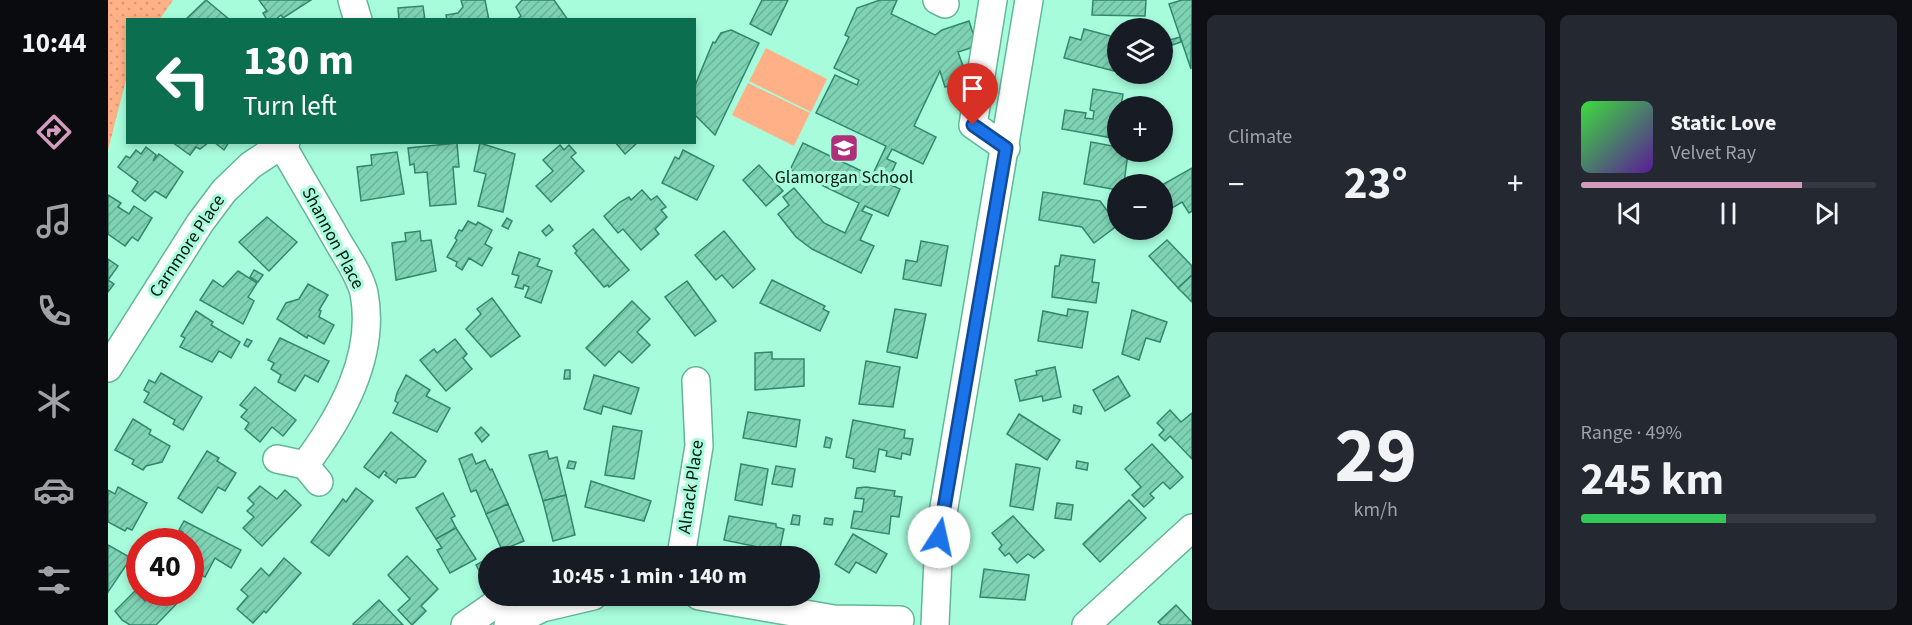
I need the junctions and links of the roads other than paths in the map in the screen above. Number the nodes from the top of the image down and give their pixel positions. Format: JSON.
{"nodes":[{"id":1,"x":352,"y":0,"type":"edge"},
{"id":2,"x":993,"y":0,"type":"edge"},
{"id":3,"x":1029,"y":0,"type":"edge"},
{"id":4,"x":357,"y":18,"type":"edge"},
{"id":5,"x":284,"y":144,"type":"edge"},
{"id":6,"x":1006,"y":148,"type":"junction"},
{"id":7,"x":108,"y":368,"type":"edge"},
{"id":8,"x":696,"y":381,"type":"dead end"},
{"id":9,"x":277,"y":459,"type":"dead end"},
{"id":10,"x":1192,"y":528,"type":"edge"},
{"id":11,"x":683,"y":546,"type":"edge"},
{"id":12,"x":493,"y":606,"type":"edge"},
{"id":13,"x":550,"y":606,"type":"edge"},
{"id":14,"x":754,"y":606,"type":"edge"},
{"id":15,"x":841,"y":622,"type":"edge"},
{"id":16,"x":916,"y":622,"type":"edge"},
{"id":17,"x":465,"y":625,"type":"edge"},
{"id":18,"x":508,"y":625,"type":"edge"},
{"id":19,"x":1086,"y":625,"type":"edge"}],
"edges":[{"from":1,"to":4,"type":"street"},
{"from":2,"to":6,"type":"street"},
{"from":3,"to":6,"type":"street"},
{"from":5,"to":7,"type":"street","name":"Carnmore Place"},
{"from":5,"to":9,"type":"street","name":"Shannon Place"},
{"from":6,"to":16,"type":"street"},
{"from":8,"to":11,"type":"street","name":"Alnack Place"},
{"from":10,"to":19,"type":"street"},
{"from":12,"to":17,"type":"street"},
{"from":13,"to":18,"type":"street"},
{"from":14,"to":15,"type":"street"},
{"from":15,"to":16,"type":"street"}]}
